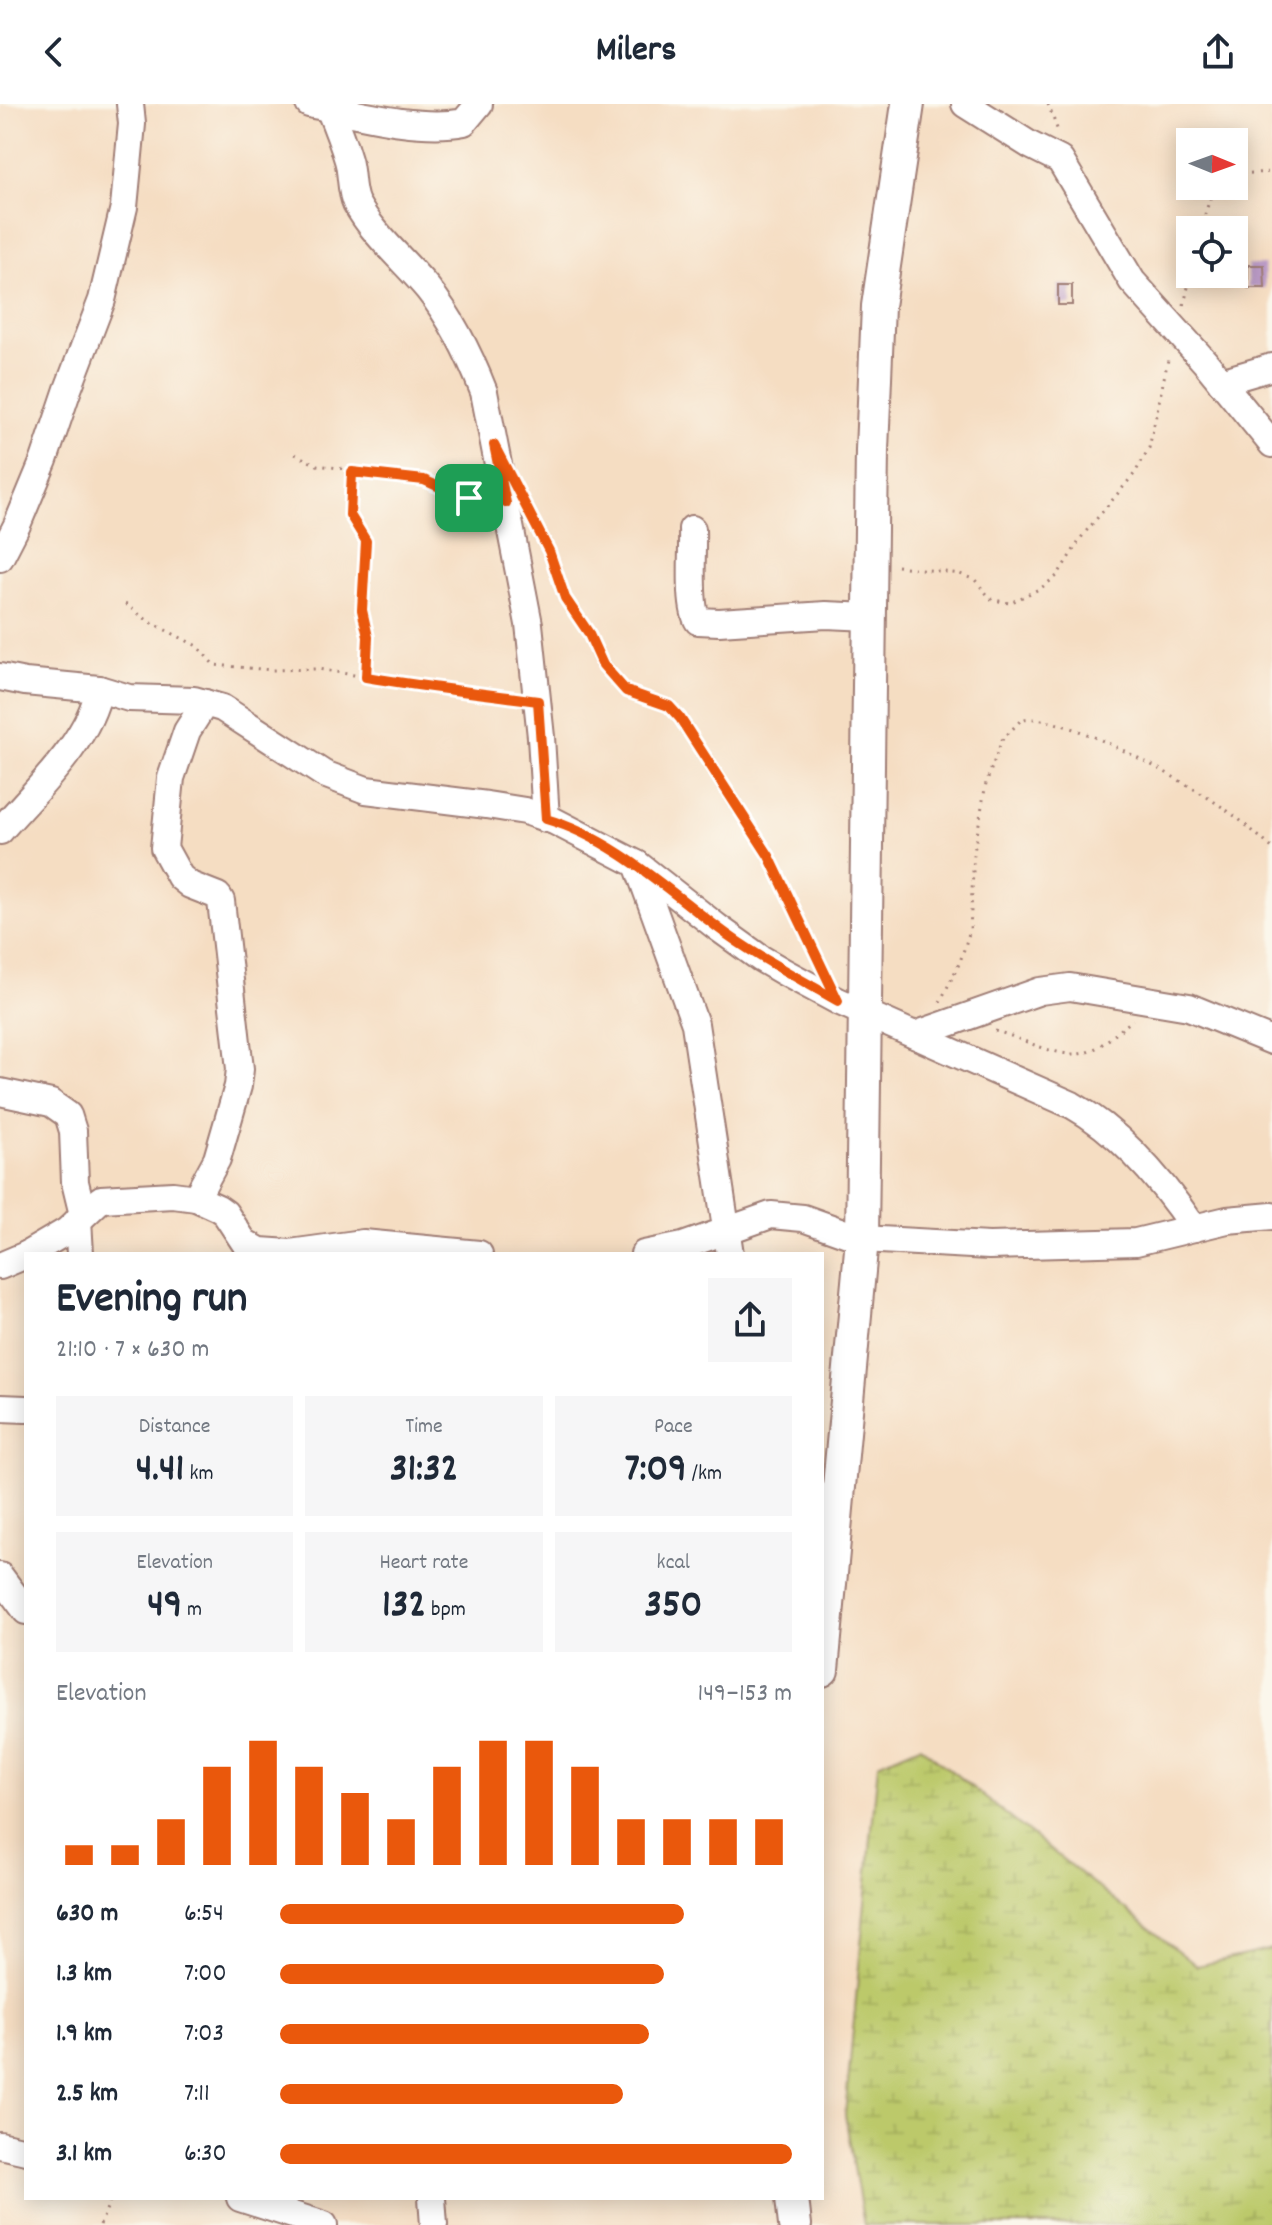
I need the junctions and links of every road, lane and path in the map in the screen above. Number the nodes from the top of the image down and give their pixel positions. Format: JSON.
{"nodes":[{"id":1,"x":130,"y":104,"type":"edge"},
{"id":2,"x":479,"y":104,"type":"edge"},
{"id":3,"x":908,"y":104,"type":"edge"},
{"id":4,"x":965,"y":104,"type":"edge"},
{"id":5,"x":1048,"y":104,"type":"edge"},
{"id":6,"x":319,"y":106,"type":"edge"},
{"id":7,"x":1056,"y":157,"type":"junction"},
{"id":8,"x":1272,"y":172,"type":"edge"},
{"id":9,"x":1248,"y":173,"type":"edge"},
{"id":10,"x":1188,"y":288,"type":"edge"},
{"id":11,"x":1177,"y":330,"type":"junction"},
{"id":12,"x":1272,"y":367,"type":"edge"},
{"id":13,"x":1221,"y":382,"type":"junction"},
{"id":14,"x":1272,"y":444,"type":"edge"},
{"id":15,"x":295,"y":454,"type":"dead end"},
{"id":16,"x":352,"y":472,"type":"junction"},
{"id":17,"x":517,"y":507,"type":"junction"},
{"id":18,"x":692,"y":529,"type":"dead end"},
{"id":19,"x":0,"y":558,"type":"edge"},
{"id":20,"x":871,"y":559,"type":"junction"},
{"id":21,"x":125,"y":604,"type":"dead end"},
{"id":22,"x":870,"y":617,"type":"junction"},
{"id":23,"x":0,"y":677,"type":"edge"},
{"id":24,"x":366,"y":677,"type":"junction"},
{"id":25,"x":99,"y":689,"type":"junction"},
{"id":26,"x":538,"y":701,"type":"junction"},
{"id":27,"x":205,"y":703,"type":"junction"},
{"id":28,"x":546,"y":819,"type":"junction"},
{"id":29,"x":0,"y":831,"type":"edge"},
{"id":30,"x":1272,"y":848,"type":"edge"},
{"id":31,"x":637,"y":864,"type":"junction"},
{"id":32,"x":1160,"y":1002,"type":"junction"},
{"id":33,"x":852,"y":1006,"type":"junction"},
{"id":34,"x":940,"y":1026,"type":"junction"},
{"id":35,"x":992,"y":1031,"type":"dead end"},
{"id":36,"x":915,"y":1035,"type":"junction"},
{"id":37,"x":1272,"y":1041,"type":"edge"},
{"id":38,"x":0,"y":1092,"type":"edge"},
{"id":39,"x":196,"y":1198,"type":"junction"},
{"id":40,"x":1272,"y":1216,"type":"edge"},
{"id":41,"x":80,"y":1217,"type":"junction"},
{"id":42,"x":1194,"y":1228,"type":"junction"},
{"id":43,"x":862,"y":1239,"type":"junction"},
{"id":44,"x":728,"y":1242,"type":"edge"},
{"id":45,"x":399,"y":1250,"type":"edge"},
{"id":46,"x":30,"y":1252,"type":"edge"},
{"id":47,"x":80,"y":1252,"type":"edge"},
{"id":48,"x":275,"y":1252,"type":"edge"},
{"id":49,"x":297,"y":1252,"type":"edge"},
{"id":50,"x":439,"y":1252,"type":"edge"},
{"id":51,"x":654,"y":1252,"type":"edge"},
{"id":52,"x":24,"y":1255,"type":"edge"},
{"id":53,"x":0,"y":1266,"type":"edge"},
{"id":54,"x":0,"y":1408,"type":"edge"},
{"id":55,"x":24,"y":1409,"type":"edge"},
{"id":56,"x":0,"y":1576,"type":"edge"},
{"id":57,"x":24,"y":1608,"type":"edge"},
{"id":58,"x":824,"y":1648,"type":"edge"},
{"id":59,"x":0,"y":2145,"type":"edge"},
{"id":60,"x":24,"y":2151,"type":"edge"},
{"id":61,"x":110,"y":2200,"type":"edge"},
{"id":62,"x":432,"y":2200,"type":"edge"},
{"id":63,"x":792,"y":2200,"type":"edge"},
{"id":64,"x":268,"y":2203,"type":"edge"},
{"id":65,"x":100,"y":2225,"type":"edge"},
{"id":66,"x":324,"y":2225,"type":"edge"},
{"id":67,"x":434,"y":2225,"type":"edge"},
{"id":68,"x":795,"y":2225,"type":"edge"}],
"edges":[{"from":1,"to":19,"type":"street"},
{"from":2,"to":6,"type":"street"},
{"from":3,"to":20,"type":"main road"},
{"from":4,"to":7,"type":"street"},
{"from":5,"to":7,"type":"path"},
{"from":6,"to":17,"type":"street"},
{"from":7,"to":11,"type":"street"},
{"from":8,"to":9,"type":"path"},
{"from":10,"to":11,"type":"path"},
{"from":11,"to":13,"type":"street"},
{"from":11,"to":20,"type":"path"},
{"from":12,"to":13,"type":"street"},
{"from":13,"to":14,"type":"street"},
{"from":15,"to":16,"type":"path"},
{"from":16,"to":17,"type":"path"},
{"from":16,"to":24,"type":"path"},
{"from":17,"to":26,"type":"street"},
{"from":17,"to":33,"type":"path"},
{"from":18,"to":22,"type":"street"},
{"from":20,"to":22,"type":"main road"},
{"from":21,"to":24,"type":"path"},
{"from":22,"to":33,"type":"main road"},
{"from":23,"to":25,"type":"street"},
{"from":24,"to":26,"type":"path"},
{"from":25,"to":27,"type":"street"},
{"from":25,"to":29,"type":"street"},
{"from":26,"to":28,"type":"street"},
{"from":27,"to":28,"type":"street"},
{"from":27,"to":39,"type":"street"},
{"from":28,"to":31,"type":"street"},
{"from":30,"to":34,"type":"path"},
{"from":31,"to":33,"type":"street"},
{"from":31,"to":44,"type":"street"},
{"from":32,"to":34,"type":"street"},
{"from":32,"to":35,"type":"path"},
{"from":32,"to":37,"type":"street"},
{"from":33,"to":36,"type":"street"},
{"from":33,"to":43,"type":"main road"},
{"from":34,"to":36,"type":"street"},
{"from":36,"to":42,"type":"street"},
{"from":38,"to":41,"type":"street"},
{"from":39,"to":41,"type":"street"},
{"from":39,"to":48,"type":"street"},
{"from":40,"to":42,"type":"street"},
{"from":41,"to":46,"type":"street"},
{"from":41,"to":47,"type":"street"},
{"from":42,"to":43,"type":"street"},
{"from":43,"to":44,"type":"street"},
{"from":43,"to":58,"type":"main road"},
{"from":44,"to":51,"type":"street"},
{"from":45,"to":49,"type":"street"},
{"from":45,"to":50,"type":"street"},
{"from":52,"to":53,"type":"street"},
{"from":54,"to":55,"type":"street"},
{"from":56,"to":57,"type":"street"},
{"from":59,"to":60,"type":"street"},
{"from":61,"to":65,"type":"path"},
{"from":62,"to":67,"type":"street"},
{"from":63,"to":68,"type":"main road"},
{"from":64,"to":66,"type":"street"}]}
